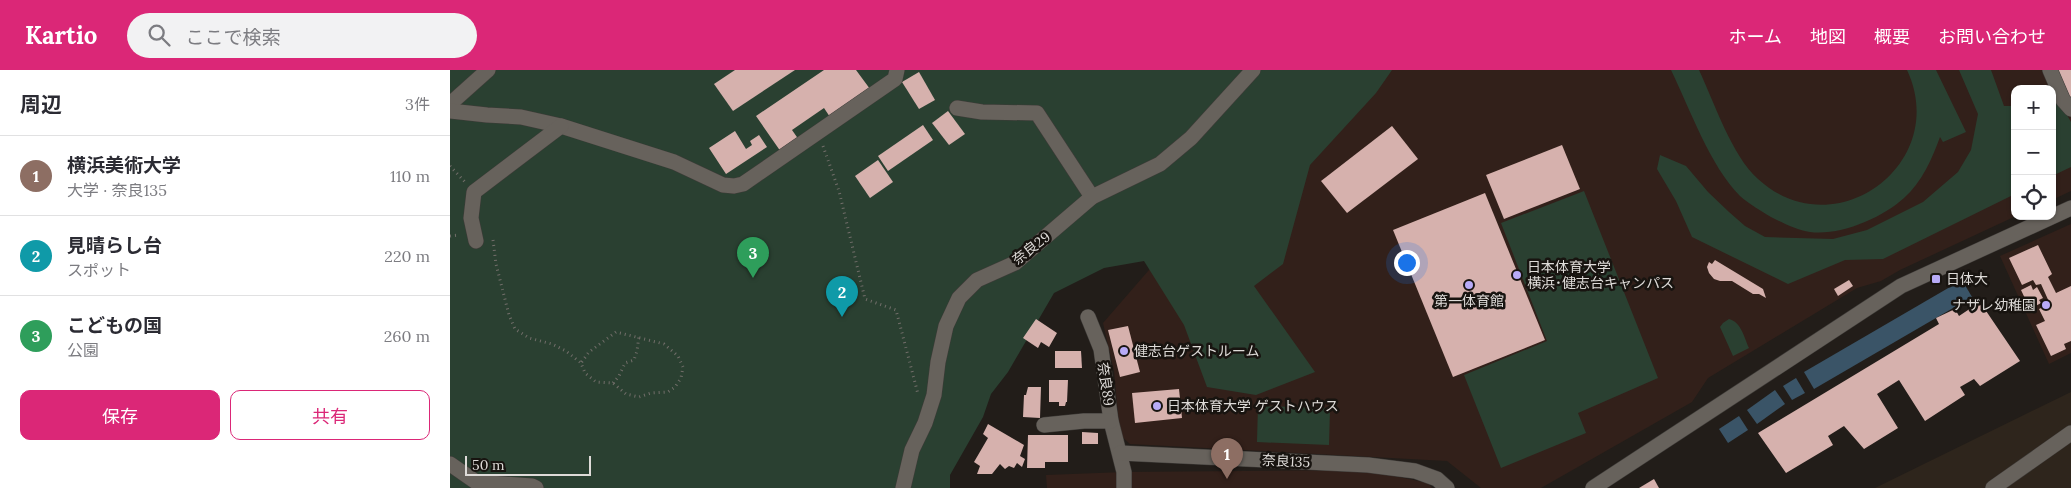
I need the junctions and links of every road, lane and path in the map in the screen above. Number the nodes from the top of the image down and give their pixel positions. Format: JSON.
{"nodes":[{"id":1,"x":488,"y":70,"type":"edge"},
{"id":2,"x":897,"y":70,"type":"edge"},
{"id":3,"x":1253,"y":70,"type":"edge"},
{"id":4,"x":2050,"y":70,"type":"edge"},
{"id":5,"x":450,"y":104,"type":"edge"},
{"id":6,"x":956,"y":108,"type":"dead end"},
{"id":7,"x":2071,"y":109,"type":"edge"},
{"id":8,"x":450,"y":111,"type":"edge"},
{"id":9,"x":560,"y":126,"type":"junction"},
{"id":10,"x":818,"y":133,"type":"junction"},
{"id":11,"x":450,"y":166,"type":"edge"},
{"id":12,"x":474,"y":192,"type":"junction"},
{"id":13,"x":1092,"y":197,"type":"junction"},
{"id":14,"x":2071,"y":208,"type":"edge"},
{"id":15,"x":450,"y":236,"type":"edge"},
{"id":16,"x":475,"y":236,"type":"joint"},
{"id":17,"x":493,"y":238,"type":"dead end"},
{"id":18,"x":1088,"y":317,"type":"dead end"},
{"id":19,"x":639,"y":336,"type":"junction"},
{"id":20,"x":581,"y":363,"type":"junction"},
{"id":21,"x":613,"y":383,"type":"junction"},
{"id":22,"x":918,"y":395,"type":"dead end"},
{"id":23,"x":1111,"y":421,"type":"junction"},
{"id":24,"x":1044,"y":425,"type":"dead end"},
{"id":25,"x":2071,"y":432,"type":"edge"},
{"id":26,"x":1120,"y":453,"type":"junction"},
{"id":27,"x":450,"y":464,"type":"edge"},
{"id":28,"x":536,"y":488,"type":"edge"},
{"id":29,"x":902,"y":488,"type":"edge"},
{"id":30,"x":1124,"y":488,"type":"edge"},
{"id":31,"x":1447,"y":488,"type":"edge"},
{"id":32,"x":1593,"y":488,"type":"edge"},
{"id":33,"x":1993,"y":488,"type":"edge"}],
"edges":[{"from":1,"to":5,"type":"street"},
{"from":2,"to":10,"type":"street"},
{"from":3,"to":13,"type":"street","name":"奈良29"},
{"from":4,"to":7,"type":"street"},
{"from":6,"to":13,"type":"street"},
{"from":8,"to":9,"type":"street"},
{"from":9,"to":10,"type":"street"},
{"from":9,"to":12,"type":"street"},
{"from":10,"to":22,"type":"path"},
{"from":11,"to":12,"type":"path"},
{"from":12,"to":16,"type":"street"},
{"from":13,"to":29,"type":"street","name":"奈良29"},
{"from":14,"to":32,"type":"street"},
{"from":15,"to":16,"type":"path"},
{"from":17,"to":20,"type":"path"},
{"from":18,"to":23,"type":"street","name":"奈良89"},
{"from":19,"to":20,"type":"path"},
{"from":19,"to":21,"type":"path"},
{"from":19,"to":21,"type":"path"},
{"from":20,"to":21,"type":"path"},
{"from":23,"to":24,"type":"street"},
{"from":23,"to":26,"type":"street","name":"奈良89"},
{"from":25,"to":33,"type":"street"},
{"from":26,"to":30,"type":"street","name":"奈良89"},
{"from":26,"to":31,"type":"street","name":"奈良135"},
{"from":27,"to":28,"type":"street"}]}
